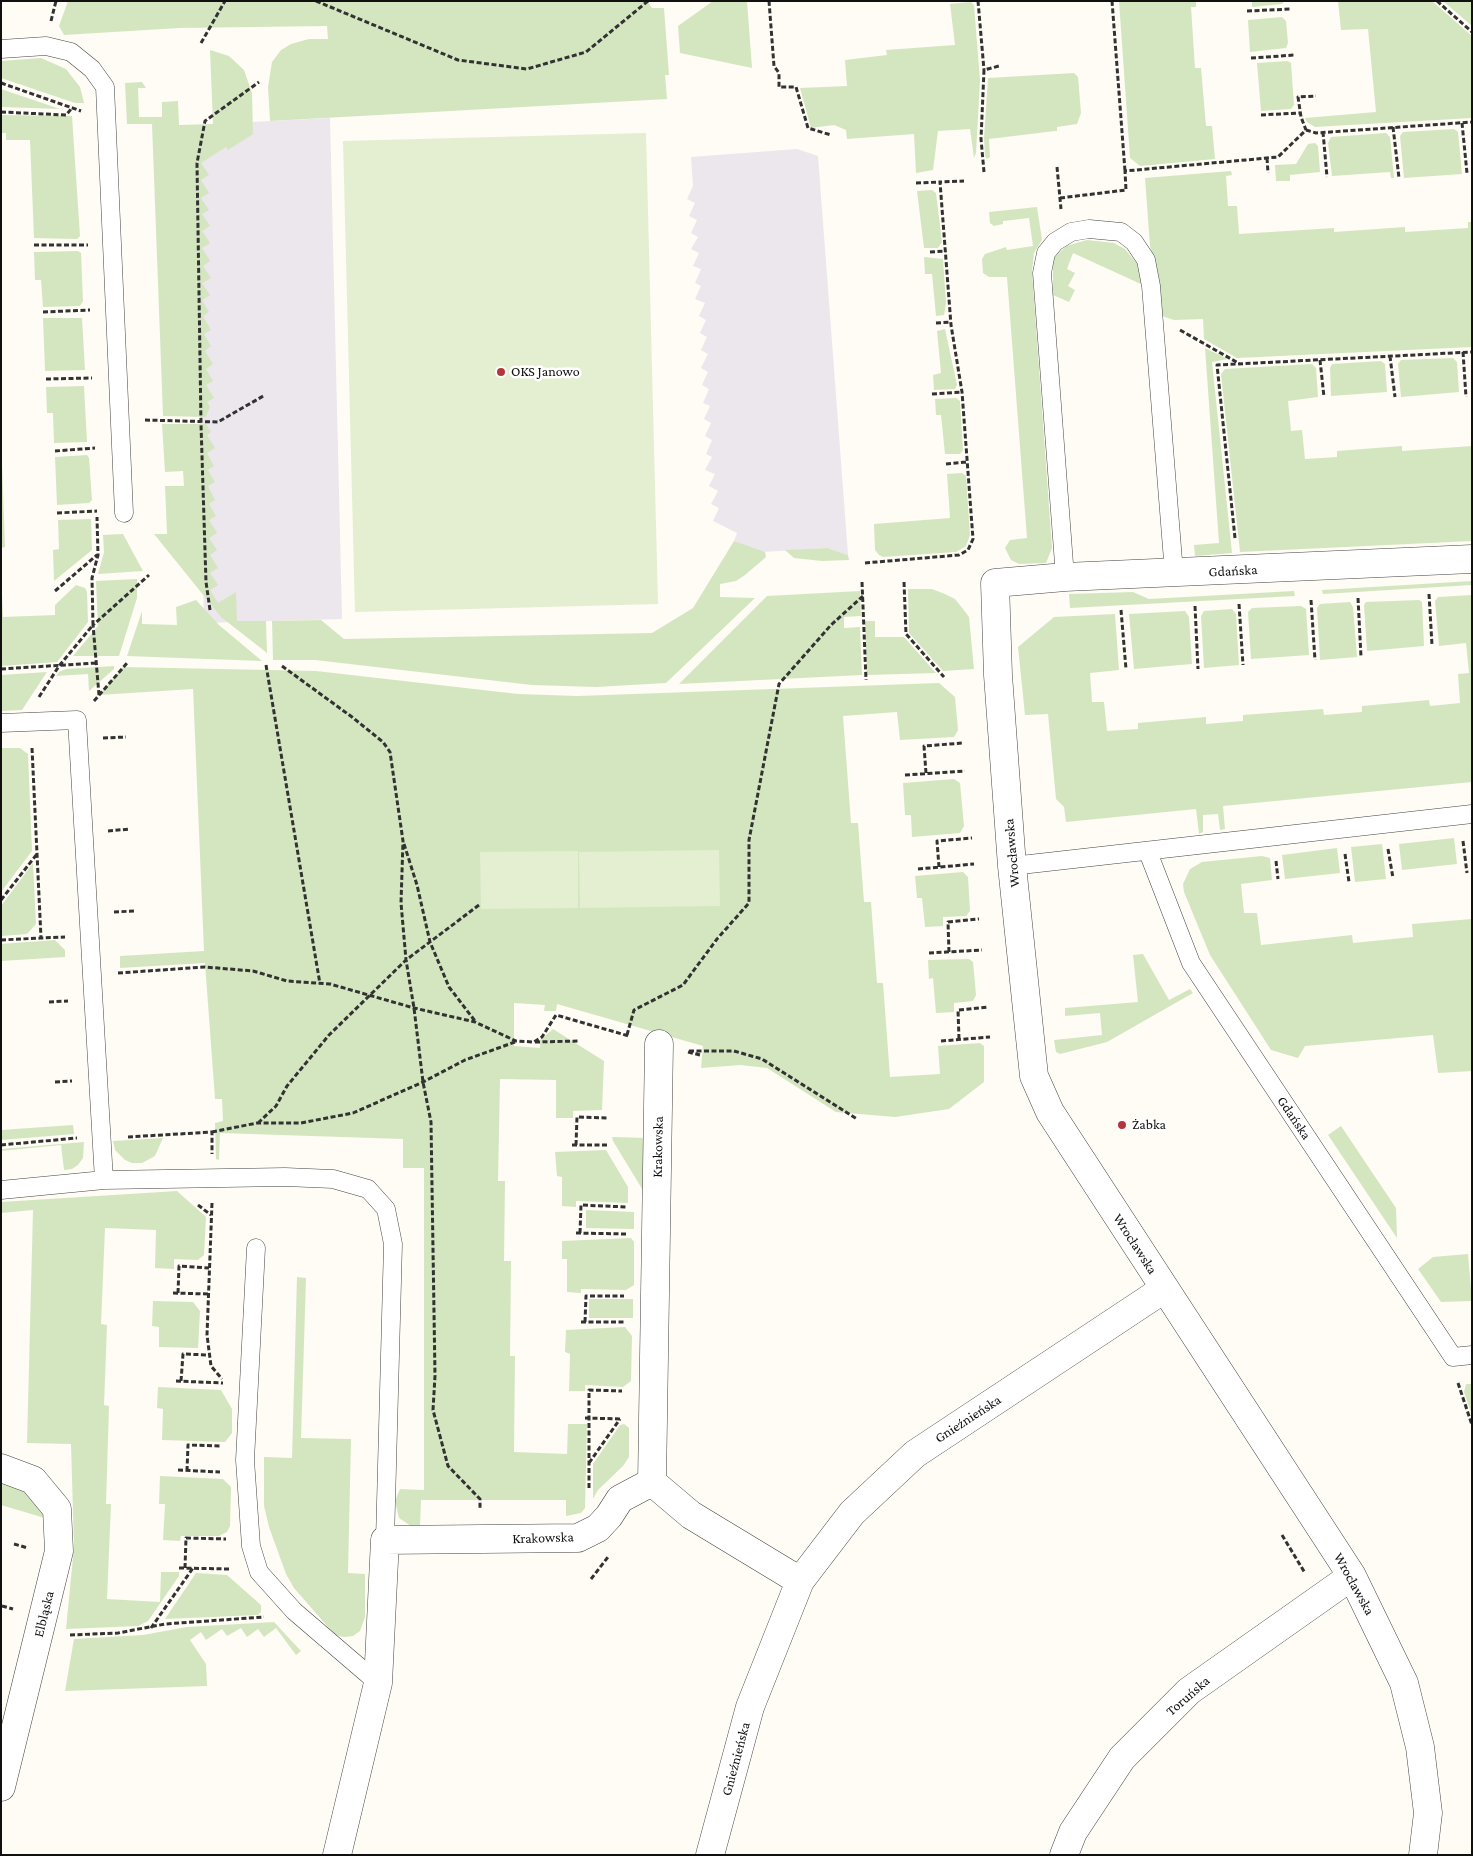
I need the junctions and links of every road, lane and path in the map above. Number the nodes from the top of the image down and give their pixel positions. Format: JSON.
{"nodes":[{"id":1,"x":225,"y":1,"type":"edge"},
{"id":2,"x":316,"y":1,"type":"edge"},
{"id":3,"x":648,"y":1,"type":"edge"},
{"id":4,"x":769,"y":1,"type":"edge"},
{"id":5,"x":978,"y":1,"type":"edge"},
{"id":6,"x":1112,"y":1,"type":"edge"},
{"id":7,"x":1437,"y":1,"type":"edge"},
{"id":8,"x":1292,"y":9,"type":"dead end"},
{"id":9,"x":1247,"y":11,"type":"dead end"},
{"id":10,"x":1472,"y":32,"type":"edge"},
{"id":11,"x":201,"y":43,"type":"dead end"},
{"id":12,"x":1,"y":49,"type":"edge"},
{"id":13,"x":1295,"y":55,"type":"dead end"},
{"id":14,"x":1250,"y":58,"type":"dead end"},
{"id":15,"x":999,"y":66,"type":"dead end"},
{"id":16,"x":984,"y":70,"type":"junction"},
{"id":17,"x":259,"y":82,"type":"dead end"},
{"id":18,"x":1,"y":83,"type":"edge"},
{"id":19,"x":1316,"y":96,"type":"dead end"},
{"id":20,"x":72,"y":108,"type":"junction"},
{"id":21,"x":1,"y":112,"type":"edge"},
{"id":22,"x":84,"y":112,"type":"dead end"},
{"id":23,"x":1300,"y":113,"type":"junction"},
{"id":24,"x":1261,"y":115,"type":"dead end"},
{"id":25,"x":1462,"y":122,"type":"junction"},
{"id":26,"x":1472,"y":122,"type":"edge"},
{"id":27,"x":1393,"y":127,"type":"junction"},
{"id":28,"x":1306,"y":130,"type":"junction"},
{"id":29,"x":1323,"y":132,"type":"junction"},
{"id":30,"x":831,"y":135,"type":"dead end"},
{"id":31,"x":1268,"y":158,"type":"junction"},
{"id":32,"x":1056,"y":167,"type":"dead end"},
{"id":33,"x":984,"y":172,"type":"dead end"},
{"id":34,"x":1124,"y":172,"type":"junction"},
{"id":35,"x":1268,"y":173,"type":"dead end"},
{"id":36,"x":1467,"y":173,"type":"dead end"},
{"id":37,"x":1327,"y":177,"type":"dead end"},
{"id":38,"x":1399,"y":178,"type":"dead end"},
{"id":39,"x":964,"y":181,"type":"dead end"},
{"id":40,"x":940,"y":182,"type":"junction"},
{"id":41,"x":916,"y":183,"type":"dead end"},
{"id":42,"x":1060,"y":198,"type":"junction"},
{"id":43,"x":88,"y":236,"type":"dead end"},
{"id":44,"x":1064,"y":237,"type":"junction"},
{"id":45,"x":34,"y":245,"type":"dead end"},
{"id":46,"x":88,"y":245,"type":"junction"},
{"id":47,"x":946,"y":251,"type":"junction"},
{"id":48,"x":930,"y":252,"type":"dead end"},
{"id":49,"x":89,"y":255,"type":"dead end"},
{"id":50,"x":90,"y":301,"type":"dead end"},
{"id":51,"x":90,"y":310,"type":"junction"},
{"id":52,"x":43,"y":312,"type":"dead end"},
{"id":53,"x":1153,"y":314,"type":"junction"},
{"id":54,"x":91,"y":320,"type":"dead end"},
{"id":55,"x":951,"y":322,"type":"junction"},
{"id":56,"x":936,"y":323,"type":"dead end"},
{"id":57,"x":1463,"y":352,"type":"junction"},
{"id":58,"x":1472,"y":352,"type":"edge"},
{"id":59,"x":1390,"y":356,"type":"junction"},
{"id":60,"x":1320,"y":360,"type":"junction"},
{"id":61,"x":1241,"y":364,"type":"junction"},
{"id":62,"x":92,"y":368,"type":"dead end"},
{"id":63,"x":93,"y":378,"type":"junction"},
{"id":64,"x":46,"y":379,"type":"dead end"},
{"id":65,"x":93,"y":387,"type":"dead end"},
{"id":66,"x":962,"y":392,"type":"junction"},
{"id":67,"x":932,"y":394,"type":"dead end"},
{"id":68,"x":265,"y":395,"type":"dead end"},
{"id":69,"x":1324,"y":397,"type":"dead end"},
{"id":70,"x":1395,"y":397,"type":"dead end"},
{"id":71,"x":1466,"y":397,"type":"dead end"},
{"id":72,"x":120,"y":419,"type":"junction"},
{"id":73,"x":200,"y":422,"type":"junction"},
{"id":74,"x":94,"y":440,"type":"dead end"},
{"id":75,"x":95,"y":448,"type":"junction"},
{"id":76,"x":55,"y":450,"type":"dead end"},
{"id":77,"x":95,"y":457,"type":"dead end"},
{"id":78,"x":967,"y":462,"type":"junction"},
{"id":79,"x":946,"y":464,"type":"dead end"},
{"id":80,"x":96,"y":502,"type":"dead end"},
{"id":81,"x":97,"y":511,"type":"junction"},
{"id":82,"x":57,"y":513,"type":"dead end"},
{"id":83,"x":124,"y":513,"type":"dead end"},
{"id":84,"x":98,"y":555,"type":"junction"},
{"id":85,"x":1472,"y":559,"type":"edge"},
{"id":86,"x":865,"y":563,"type":"dead end"},
{"id":87,"x":1238,"y":570,"type":"junction"},
{"id":88,"x":1174,"y":574,"type":"junction"},
{"id":89,"x":149,"y":575,"type":"dead end"},
{"id":90,"x":1065,"y":577,"type":"junction"},
{"id":91,"x":862,"y":582,"type":"dead end"},
{"id":92,"x":904,"y":582,"type":"dead end"},
{"id":93,"x":995,"y":583,"type":"joint"},
{"id":94,"x":54,"y":591,"type":"dead end"},
{"id":95,"x":1429,"y":594,"type":"dead end"},
{"id":96,"x":862,"y":596,"type":"junction"},
{"id":97,"x":1358,"y":598,"type":"dead end"},
{"id":98,"x":1311,"y":600,"type":"dead end"},
{"id":99,"x":1239,"y":604,"type":"dead end"},
{"id":100,"x":1195,"y":606,"type":"dead end"},
{"id":101,"x":210,"y":610,"type":"dead end"},
{"id":102,"x":1121,"y":610,"type":"dead end"},
{"id":103,"x":93,"y":625,"type":"junction"},
{"id":104,"x":1432,"y":645,"type":"dead end"},
{"id":105,"x":1361,"y":657,"type":"dead end"},
{"id":106,"x":1315,"y":660,"type":"dead end"},
{"id":107,"x":128,"y":662,"type":"dead end"},
{"id":108,"x":96,"y":663,"type":"junction"},
{"id":109,"x":266,"y":665,"type":"dead end"},
{"id":110,"x":1243,"y":665,"type":"dead end"},
{"id":111,"x":59,"y":666,"type":"junction"},
{"id":112,"x":282,"y":666,"type":"dead end"},
{"id":113,"x":1,"y":669,"type":"edge"},
{"id":114,"x":1126,"y":669,"type":"dead end"},
{"id":115,"x":1198,"y":669,"type":"dead end"},
{"id":116,"x":944,"y":677,"type":"dead end"},
{"id":117,"x":866,"y":680,"type":"dead end"},
{"id":118,"x":99,"y":695,"type":"junction"},
{"id":119,"x":77,"y":720,"type":"junction"},
{"id":120,"x":31,"y":722,"type":"junction"},
{"id":121,"x":1,"y":723,"type":"edge"},
{"id":122,"x":126,"y":737,"type":"dead end"},
{"id":123,"x":95,"y":739,"type":"dead end"},
{"id":124,"x":963,"y":743,"type":"dead end"},
{"id":125,"x":965,"y":771,"type":"dead end"},
{"id":126,"x":926,"y":773,"type":"junction"},
{"id":127,"x":905,"y":775,"type":"dead end"},
{"id":128,"x":1472,"y":814,"type":"edge"},
{"id":129,"x":130,"y":829,"type":"dead end"},
{"id":130,"x":100,"y":831,"type":"dead end"},
{"id":131,"x":1463,"y":837,"type":"dead end"},
{"id":132,"x":972,"y":838,"type":"dead end"},
{"id":133,"x":402,"y":841,"type":"junction"},
{"id":134,"x":1388,"y":844,"type":"dead end"},
{"id":135,"x":1345,"y":849,"type":"dead end"},
{"id":136,"x":1148,"y":852,"type":"junction"},
{"id":137,"x":37,"y":854,"type":"junction"},
{"id":138,"x":974,"y":864,"type":"dead end"},
{"id":139,"x":1012,"y":866,"type":"junction"},
{"id":140,"x":939,"y":867,"type":"junction"},
{"id":141,"x":918,"y":869,"type":"dead end"},
{"id":142,"x":1467,"y":872,"type":"dead end"},
{"id":143,"x":1392,"y":878,"type":"dead end"},
{"id":144,"x":1349,"y":882,"type":"dead end"},
{"id":145,"x":1,"y":900,"type":"edge"},
{"id":146,"x":479,"y":905,"type":"dead end"},
{"id":147,"x":134,"y":911,"type":"dead end"},
{"id":148,"x":104,"y":912,"type":"dead end"},
{"id":149,"x":979,"y":919,"type":"dead end"},
{"id":150,"x":41,"y":938,"type":"junction"},
{"id":151,"x":1,"y":940,"type":"edge"},
{"id":152,"x":430,"y":942,"type":"junction"},
{"id":153,"x":68,"y":946,"type":"dead end"},
{"id":154,"x":982,"y":950,"type":"dead end"},
{"id":155,"x":949,"y":952,"type":"junction"},
{"id":156,"x":929,"y":953,"type":"dead end"},
{"id":157,"x":406,"y":960,"type":"junction"},
{"id":158,"x":92,"y":975,"type":"junction"},
{"id":159,"x":320,"y":984,"type":"junction"},
{"id":160,"x":368,"y":996,"type":"junction"},
{"id":161,"x":49,"y":1002,"type":"dead end"},
{"id":162,"x":988,"y":1007,"type":"dead end"},
{"id":163,"x":414,"y":1008,"type":"junction"},
{"id":164,"x":72,"y":1010,"type":"dead end"},
{"id":165,"x":556,"y":1016,"type":"dead end"},
{"id":166,"x":475,"y":1022,"type":"junction"},
{"id":167,"x":627,"y":1035,"type":"dead end"},
{"id":168,"x":990,"y":1037,"type":"dead end"},
{"id":169,"x":960,"y":1040,"type":"junction"},
{"id":170,"x":516,"y":1041,"type":"junction"},
{"id":171,"x":580,"y":1041,"type":"dead end"},
{"id":172,"x":941,"y":1041,"type":"dead end"},
{"id":173,"x":534,"y":1042,"type":"junction"},
{"id":174,"x":671,"y":1047,"type":"joint"},
{"id":175,"x":75,"y":1072,"type":"dead end"},
{"id":176,"x":55,"y":1082,"type":"dead end"},
{"id":177,"x":423,"y":1082,"type":"junction"},
{"id":178,"x":608,"y":1118,"type":"dead end"},
{"id":179,"x":857,"y":1119,"type":"dead end"},
{"id":180,"x":257,"y":1123,"type":"junction"},
{"id":181,"x":78,"y":1129,"type":"dead end"},
{"id":182,"x":212,"y":1132,"type":"junction"},
{"id":183,"x":177,"y":1134,"type":"dead end"},
{"id":184,"x":78,"y":1138,"type":"dead end"},
{"id":185,"x":609,"y":1145,"type":"dead end"},
{"id":186,"x":212,"y":1179,"type":"junction"},
{"id":187,"x":104,"y":1180,"type":"junction"},
{"id":188,"x":1,"y":1190,"type":"edge"},
{"id":189,"x":633,"y":1207,"type":"dead end"},
{"id":190,"x":632,"y":1234,"type":"dead end"},
{"id":191,"x":256,"y":1248,"type":"dead end"},
{"id":192,"x":209,"y":1268,"type":"junction"},
{"id":193,"x":1164,"y":1289,"type":"junction"},
{"id":194,"x":178,"y":1292,"type":"junction"},
{"id":195,"x":173,"y":1293,"type":"dead end"},
{"id":196,"x":208,"y":1294,"type":"junction"},
{"id":197,"x":631,"y":1296,"type":"dead end"},
{"id":198,"x":630,"y":1322,"type":"dead end"},
{"id":199,"x":209,"y":1355,"type":"junction"},
{"id":200,"x":1472,"y":1355,"type":"edge"},
{"id":201,"x":1452,"y":1356,"type":"junction"},
{"id":202,"x":176,"y":1381,"type":"dead end"},
{"id":203,"x":181,"y":1381,"type":"junction"},
{"id":204,"x":628,"y":1391,"type":"dead end"},
{"id":205,"x":587,"y":1418,"type":"junction"},
{"id":206,"x":620,"y":1419,"type":"junction"},
{"id":207,"x":629,"y":1419,"type":"dead end"},
{"id":208,"x":1472,"y":1425,"type":"edge"},
{"id":209,"x":228,"y":1446,"type":"dead end"},
{"id":210,"x":589,"y":1464,"type":"junction"},
{"id":211,"x":1,"y":1468,"type":"edge"},
{"id":212,"x":178,"y":1470,"type":"dead end"},
{"id":213,"x":187,"y":1471,"type":"junction"},
{"id":214,"x":229,"y":1472,"type":"dead end"},
{"id":215,"x":652,"y":1482,"type":"junction"},
{"id":216,"x":588,"y":1496,"type":"dead end"},
{"id":217,"x":1282,"y":1535,"type":"dead end"},
{"id":218,"x":231,"y":1539,"type":"dead end"},
{"id":219,"x":479,"y":1539,"type":"junction"},
{"id":220,"x":385,"y":1540,"type":"junction"},
{"id":221,"x":179,"y":1568,"type":"dead end"},
{"id":222,"x":185,"y":1568,"type":"junction"},
{"id":223,"x":193,"y":1568,"type":"junction"},
{"id":224,"x":237,"y":1569,"type":"dead end"},
{"id":225,"x":1352,"y":1576,"type":"junction"},
{"id":226,"x":800,"y":1581,"type":"junction"},
{"id":227,"x":1322,"y":1598,"type":"junction"},
{"id":228,"x":264,"y":1617,"type":"dead end"},
{"id":229,"x":151,"y":1628,"type":"junction"},
{"id":230,"x":39,"y":1635,"type":"junction"},
{"id":231,"x":378,"y":1683,"type":"junction"},
{"id":232,"x":1,"y":1787,"type":"edge"},
{"id":233,"x":337,"y":1855,"type":"edge"},
{"id":234,"x":710,"y":1855,"type":"edge"},
{"id":235,"x":1064,"y":1855,"type":"edge"},
{"id":236,"x":1423,"y":1855,"type":"edge"}],
"edges":[{"from":1,"to":11,"type":"path"},
{"from":2,"to":3,"type":"path"},
{"from":4,"to":30,"type":"path"},
{"from":5,"to":16,"type":"path"},
{"from":6,"to":34,"type":"path"},
{"from":7,"to":10,"type":"path"},
{"from":8,"to":9,"type":"path"},
{"from":12,"to":72,"type":"lane"},
{"from":13,"to":14,"type":"path"},
{"from":15,"to":16,"type":"path"},
{"from":16,"to":33,"type":"path"},
{"from":17,"to":73,"type":"path"},
{"from":18,"to":20,"type":"path"},
{"from":19,"to":23,"type":"path"},
{"from":20,"to":21,"type":"path"},
{"from":20,"to":22,"type":"path"},
{"from":23,"to":24,"type":"path"},
{"from":23,"to":28,"type":"path"},
{"from":25,"to":26,"type":"path"},
{"from":25,"to":27,"type":"path"},
{"from":25,"to":36,"type":"path"},
{"from":27,"to":29,"type":"path"},
{"from":27,"to":38,"type":"path"},
{"from":28,"to":29,"type":"path"},
{"from":28,"to":31,"type":"path"},
{"from":29,"to":37,"type":"path"},
{"from":31,"to":34,"type":"path"},
{"from":31,"to":35,"type":"path"},
{"from":32,"to":42,"type":"path"},
{"from":34,"to":42,"type":"path"},
{"from":39,"to":40,"type":"path"},
{"from":40,"to":41,"type":"path"},
{"from":40,"to":47,"type":"path"},
{"from":42,"to":44,"type":"path"},
{"from":43,"to":46,"type":"path"},
{"from":44,"to":53,"type":"lane"},
{"from":44,"to":90,"type":"lane"},
{"from":45,"to":46,"type":"path"},
{"from":46,"to":49,"type":"path"},
{"from":47,"to":48,"type":"path"},
{"from":47,"to":55,"type":"path"},
{"from":50,"to":51,"type":"path"},
{"from":51,"to":52,"type":"path"},
{"from":51,"to":54,"type":"path"},
{"from":53,"to":61,"type":"path"},
{"from":53,"to":88,"type":"lane"},
{"from":55,"to":56,"type":"path"},
{"from":55,"to":66,"type":"path"},
{"from":57,"to":58,"type":"path"},
{"from":57,"to":59,"type":"path"},
{"from":57,"to":71,"type":"path"},
{"from":59,"to":60,"type":"path"},
{"from":59,"to":70,"type":"path"},
{"from":60,"to":61,"type":"path"},
{"from":60,"to":69,"type":"path"},
{"from":61,"to":87,"type":"path"},
{"from":62,"to":63,"type":"path"},
{"from":63,"to":64,"type":"path"},
{"from":63,"to":65,"type":"path"},
{"from":66,"to":67,"type":"path"},
{"from":66,"to":78,"type":"path"},
{"from":68,"to":73,"type":"path"},
{"from":72,"to":73,"type":"path"},
{"from":72,"to":83,"type":"lane"},
{"from":73,"to":101,"type":"path"},
{"from":74,"to":75,"type":"path"},
{"from":75,"to":76,"type":"path"},
{"from":75,"to":77,"type":"path"},
{"from":78,"to":79,"type":"path"},
{"from":78,"to":86,"type":"path"},
{"from":80,"to":81,"type":"path"},
{"from":81,"to":82,"type":"path"},
{"from":81,"to":84,"type":"path"},
{"from":84,"to":94,"type":"path"},
{"from":84,"to":103,"type":"path"},
{"from":85,"to":87,"type":"street","name":"Gdańska"},
{"from":87,"to":88,"type":"street","name":"Gdańska"},
{"from":88,"to":90,"type":"street","name":"Gdańska"},
{"from":89,"to":103,"type":"path"},
{"from":90,"to":93,"type":"street","name":"Gdańska"},
{"from":91,"to":96,"type":"path"},
{"from":92,"to":116,"type":"path"},
{"from":93,"to":139,"type":"street","name":"Wrocławska"},
{"from":95,"to":104,"type":"path"},
{"from":96,"to":117,"type":"path"},
{"from":96,"to":167,"type":"path"},
{"from":97,"to":105,"type":"path"},
{"from":98,"to":106,"type":"path"},
{"from":99,"to":110,"type":"path"},
{"from":100,"to":115,"type":"path"},
{"from":102,"to":114,"type":"path"},
{"from":103,"to":108,"type":"path"},
{"from":103,"to":111,"type":"path"},
{"from":107,"to":118,"type":"path"},
{"from":108,"to":111,"type":"path"},
{"from":108,"to":118,"type":"path"},
{"from":109,"to":159,"type":"path"},
{"from":111,"to":113,"type":"path"},
{"from":111,"to":120,"type":"path"},
{"from":112,"to":133,"type":"path"},
{"from":118,"to":119,"type":"path"},
{"from":119,"to":120,"type":"lane"},
{"from":119,"to":158,"type":"lane"},
{"from":120,"to":121,"type":"lane"},
{"from":120,"to":137,"type":"path"},
{"from":122,"to":123,"type":"path"},
{"from":124,"to":126,"type":"path"},
{"from":125,"to":126,"type":"path"},
{"from":126,"to":127,"type":"path"},
{"from":128,"to":136,"type":"lane"},
{"from":129,"to":130,"type":"path"},
{"from":131,"to":142,"type":"path"},
{"from":132,"to":140,"type":"path"},
{"from":133,"to":152,"type":"path"},
{"from":133,"to":157,"type":"path"},
{"from":134,"to":143,"type":"path"},
{"from":135,"to":144,"type":"path"},
{"from":136,"to":139,"type":"lane"},
{"from":136,"to":201,"type":"lane","name":"Gdańska"},
{"from":137,"to":145,"type":"path"},
{"from":137,"to":150,"type":"path"},
{"from":138,"to":140,"type":"path"},
{"from":139,"to":193,"type":"street","name":"Wrocławska"},
{"from":140,"to":141,"type":"path"},
{"from":146,"to":152,"type":"path"},
{"from":147,"to":148,"type":"path"},
{"from":149,"to":155,"type":"path"},
{"from":150,"to":151,"type":"path"},
{"from":150,"to":153,"type":"path"},
{"from":152,"to":157,"type":"path"},
{"from":152,"to":166,"type":"path"},
{"from":154,"to":155,"type":"path"},
{"from":155,"to":156,"type":"path"},
{"from":157,"to":160,"type":"path"},
{"from":157,"to":163,"type":"path"},
{"from":158,"to":159,"type":"path"},
{"from":158,"to":187,"type":"lane"},
{"from":159,"to":160,"type":"path"},
{"from":160,"to":163,"type":"path"},
{"from":160,"to":180,"type":"path"},
{"from":161,"to":164,"type":"path"},
{"from":162,"to":169,"type":"path"},
{"from":163,"to":166,"type":"path"},
{"from":163,"to":177,"type":"path"},
{"from":165,"to":173,"type":"path"},
{"from":166,"to":170,"type":"path"},
{"from":168,"to":169,"type":"path"},
{"from":169,"to":172,"type":"path"},
{"from":170,"to":173,"type":"path"},
{"from":170,"to":177,"type":"path"},
{"from":171,"to":173,"type":"path"},
{"from":174,"to":179,"type":"path"},
{"from":174,"to":215,"type":"street","name":"Krakowska"},
{"from":175,"to":176,"type":"path"},
{"from":177,"to":180,"type":"path"},
{"from":177,"to":219,"type":"path"},
{"from":178,"to":185,"type":"path"},
{"from":180,"to":182,"type":"path"},
{"from":181,"to":184,"type":"path"},
{"from":182,"to":183,"type":"path"},
{"from":182,"to":186,"type":"path"},
{"from":186,"to":187,"type":"lane"},
{"from":186,"to":192,"type":"path"},
{"from":186,"to":220,"type":"lane"},
{"from":187,"to":188,"type":"lane"},
{"from":189,"to":190,"type":"path"},
{"from":191,"to":231,"type":"lane"},
{"from":192,"to":194,"type":"path"},
{"from":192,"to":196,"type":"path"},
{"from":193,"to":225,"type":"street","name":"Wrocławska"},
{"from":193,"to":226,"type":"street","name":"Gnieźnieńska"},
{"from":194,"to":195,"type":"path"},
{"from":194,"to":196,"type":"path"},
{"from":196,"to":199,"type":"path"},
{"from":197,"to":198,"type":"path"},
{"from":199,"to":203,"type":"path"},
{"from":199,"to":203,"type":"path"},
{"from":200,"to":201,"type":"lane"},
{"from":201,"to":208,"type":"path"},
{"from":202,"to":203,"type":"path"},
{"from":204,"to":205,"type":"path"},
{"from":205,"to":206,"type":"path"},
{"from":205,"to":210,"type":"path"},
{"from":206,"to":207,"type":"path"},
{"from":206,"to":210,"type":"path"},
{"from":209,"to":213,"type":"path"},
{"from":210,"to":216,"type":"path"},
{"from":211,"to":230,"type":"street","name":"Elbląska"},
{"from":212,"to":213,"type":"path"},
{"from":213,"to":214,"type":"path"},
{"from":215,"to":219,"type":"street","name":"Krakowska"},
{"from":215,"to":226,"type":"street"},
{"from":217,"to":227,"type":"path"},
{"from":218,"to":222,"type":"path"},
{"from":219,"to":220,"type":"street","name":"Krakowska"},
{"from":220,"to":231,"type":"street"},
{"from":221,"to":222,"type":"path"},
{"from":222,"to":223,"type":"path"},
{"from":223,"to":224,"type":"path"},
{"from":223,"to":229,"type":"path"},
{"from":225,"to":227,"type":"street","name":"Toruńska"},
{"from":225,"to":236,"type":"street","name":"Wrocławska"},
{"from":226,"to":234,"type":"street","name":"Gnieźnieńska"},
{"from":227,"to":235,"type":"street","name":"Toruńska"},
{"from":228,"to":229,"type":"path"},
{"from":229,"to":230,"type":"path"},
{"from":230,"to":232,"type":"street","name":"Elbląska"},
{"from":231,"to":233,"type":"street"}]}
